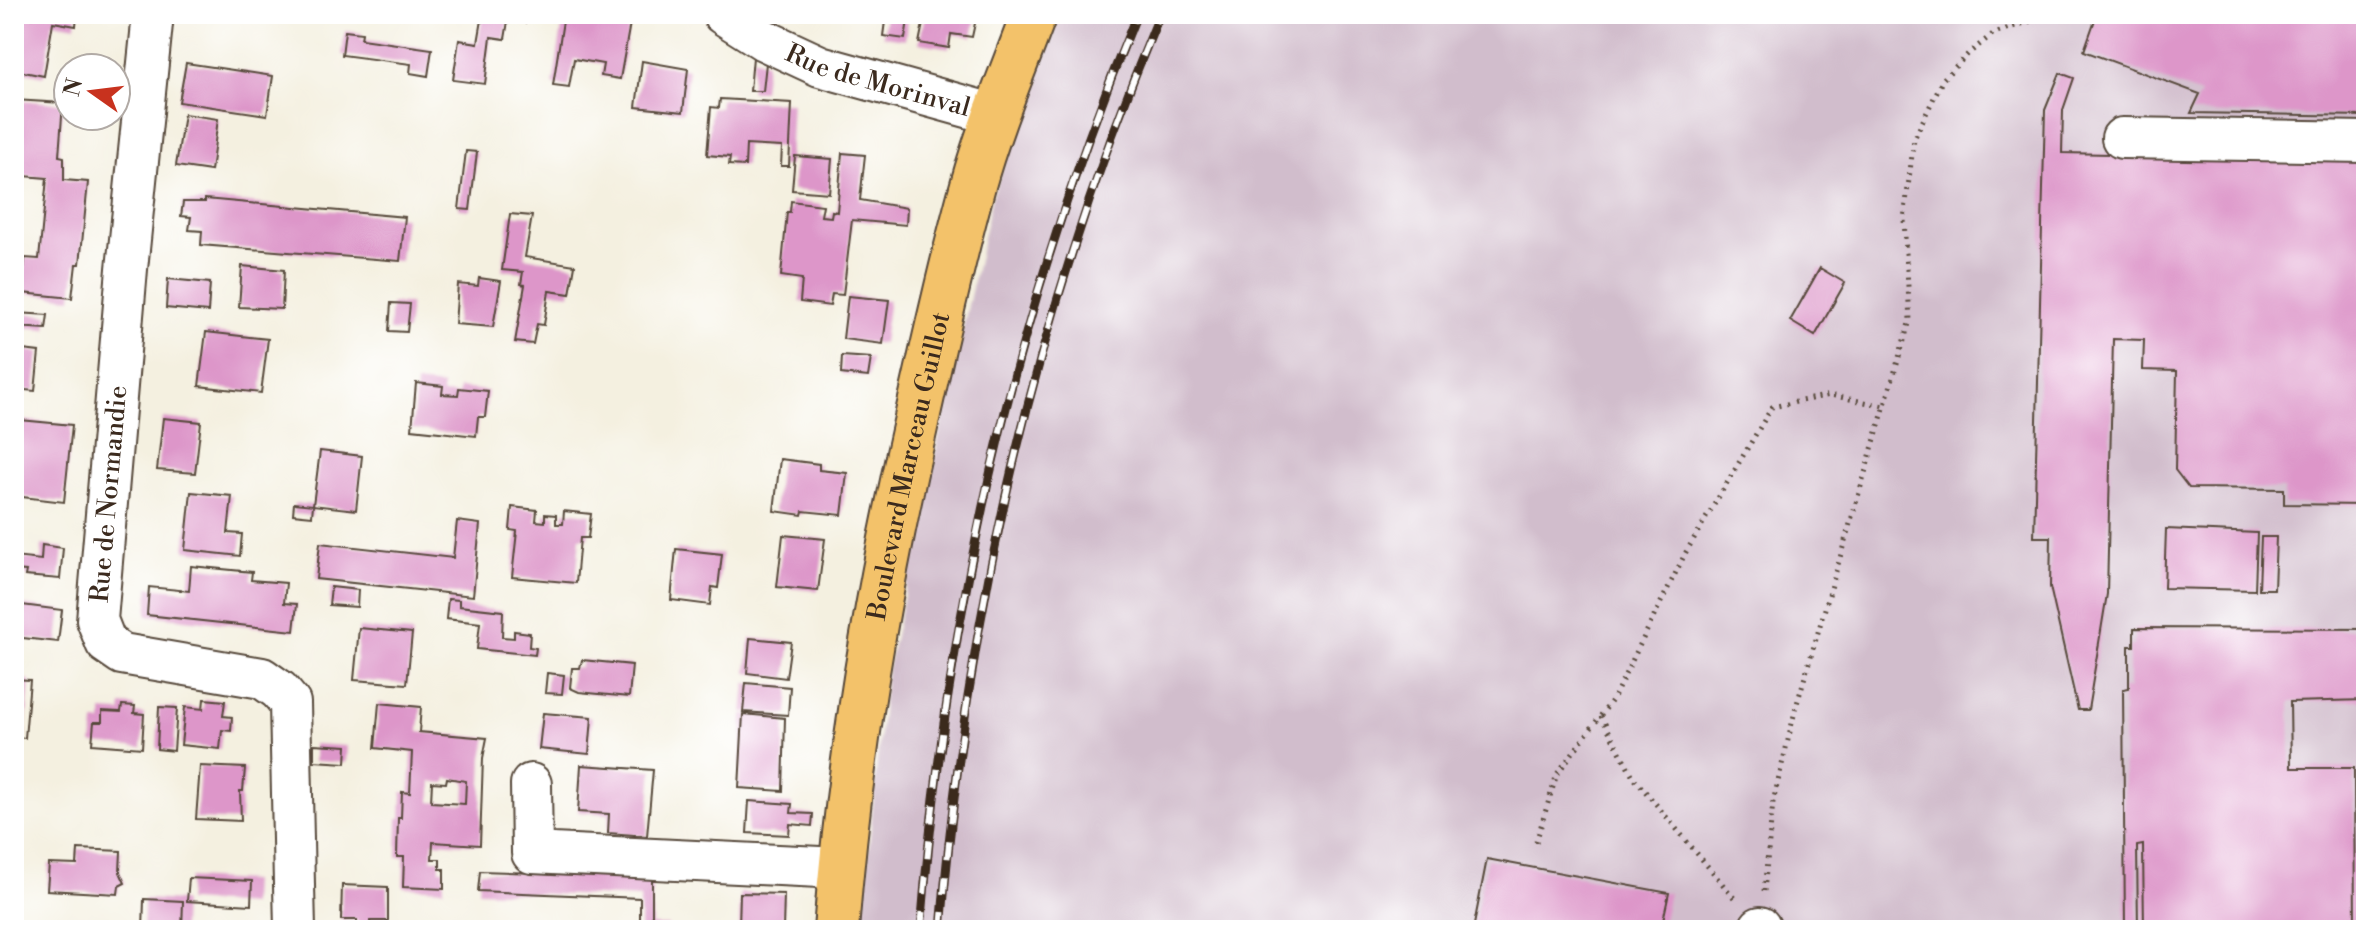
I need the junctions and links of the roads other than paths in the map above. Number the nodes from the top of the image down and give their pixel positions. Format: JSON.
{"nodes":[{"id":1,"x":153,"y":14,"type":"edge"},
{"id":2,"x":723,"y":14,"type":"edge"},
{"id":3,"x":1034,"y":14,"type":"edge"},
{"id":4,"x":996,"y":115,"type":"junction"},
{"id":5,"x":2122,"y":138,"type":"dead end"},
{"id":6,"x":2366,"y":142,"type":"edge"},
{"id":7,"x":531,"y":784,"type":"dead end"},
{"id":8,"x":841,"y":868,"type":"junction"},
{"id":9,"x":295,"y":930,"type":"edge"},
{"id":10,"x":836,"y":930,"type":"edge"}],
"edges":[{"from":1,"to":9,"type":"street","name":"Rue de Normandie"},
{"from":2,"to":4,"type":"street","name":"Rue de Morinval"},
{"from":3,"to":4,"type":"main road","name":"Boulevard Marceau Guillot"},
{"from":4,"to":8,"type":"main road","name":"Boulevard Marceau Guillot"},
{"from":5,"to":6,"type":"street"},
{"from":7,"to":8,"type":"street"},
{"from":8,"to":10,"type":"main road","name":"Boulevard Marceau Guillot"}]}
